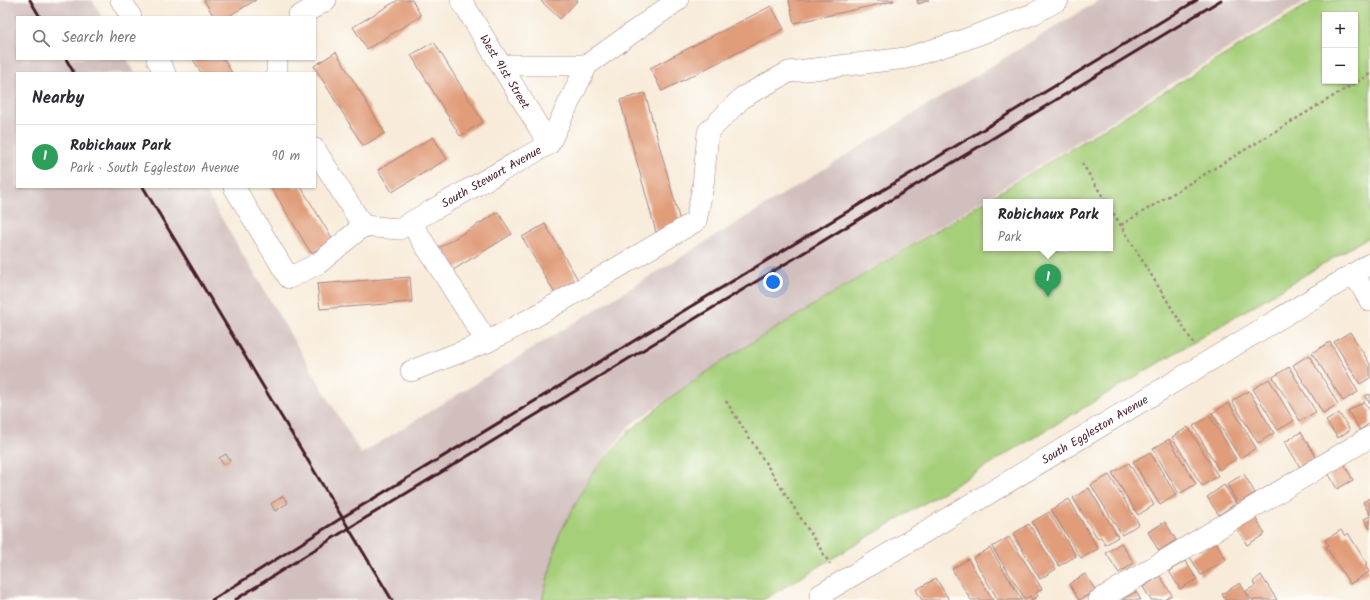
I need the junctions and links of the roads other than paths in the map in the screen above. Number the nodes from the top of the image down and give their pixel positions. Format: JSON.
{"nodes":[{"id":1,"x":121,"y":0,"type":"edge"},
{"id":2,"x":326,"y":0,"type":"edge"},
{"id":3,"x":461,"y":0,"type":"edge"},
{"id":4,"x":678,"y":0,"type":"edge"},
{"id":5,"x":1058,"y":0,"type":"edge"},
{"id":6,"x":130,"y":16,"type":"edge"},
{"id":7,"x":300,"y":16,"type":"edge"},
{"id":8,"x":158,"y":60,"type":"edge"},
{"id":9,"x":277,"y":60,"type":"edge"},
{"id":10,"x":500,"y":65,"type":"junction"},
{"id":11,"x":587,"y":66,"type":"junction"},
{"id":12,"x":164,"y":72,"type":"edge"},
{"id":13,"x":277,"y":72,"type":"edge"},
{"id":14,"x":548,"y":144,"type":"junction"},
{"id":15,"x":316,"y":151,"type":"edge"},
{"id":16,"x":235,"y":188,"type":"edge"},
{"id":17,"x":363,"y":226,"type":"junction"},
{"id":18,"x":405,"y":226,"type":"junction"},
{"id":19,"x":1362,"y":269,"type":"edge"},
{"id":20,"x":1370,"y":301,"type":"edge"},
{"id":21,"x":486,"y":342,"type":"junction"},
{"id":22,"x":411,"y":371,"type":"dead end"},
{"id":23,"x":1370,"y":436,"type":"edge"},
{"id":24,"x":821,"y":598,"type":"edge"},
{"id":25,"x":1098,"y":600,"type":"edge"}],
"edges":[{"from":1,"to":6,"type":"street"},
{"from":2,"to":7,"type":"street"},
{"from":3,"to":10,"type":"street","name":"West 91st Street"},
{"from":4,"to":11,"type":"street","name":"South Stewart Avenue"},
{"from":5,"to":21,"type":"street"},
{"from":8,"to":12,"type":"street"},
{"from":9,"to":13,"type":"street"},
{"from":10,"to":11,"type":"street"},
{"from":10,"to":14,"type":"street","name":"West 91st Street"},
{"from":11,"to":14,"type":"street","name":"South Stewart Avenue"},
{"from":14,"to":18,"type":"street","name":"South Stewart Avenue"},
{"from":15,"to":17,"type":"street"},
{"from":16,"to":17,"type":"street"},
{"from":17,"to":18,"type":"street"},
{"from":18,"to":21,"type":"street"},
{"from":19,"to":20,"type":"street"},
{"from":19,"to":24,"type":"street","name":"South Eggleston Avenue"},
{"from":21,"to":22,"type":"street"},
{"from":23,"to":25,"type":"street"}]}
